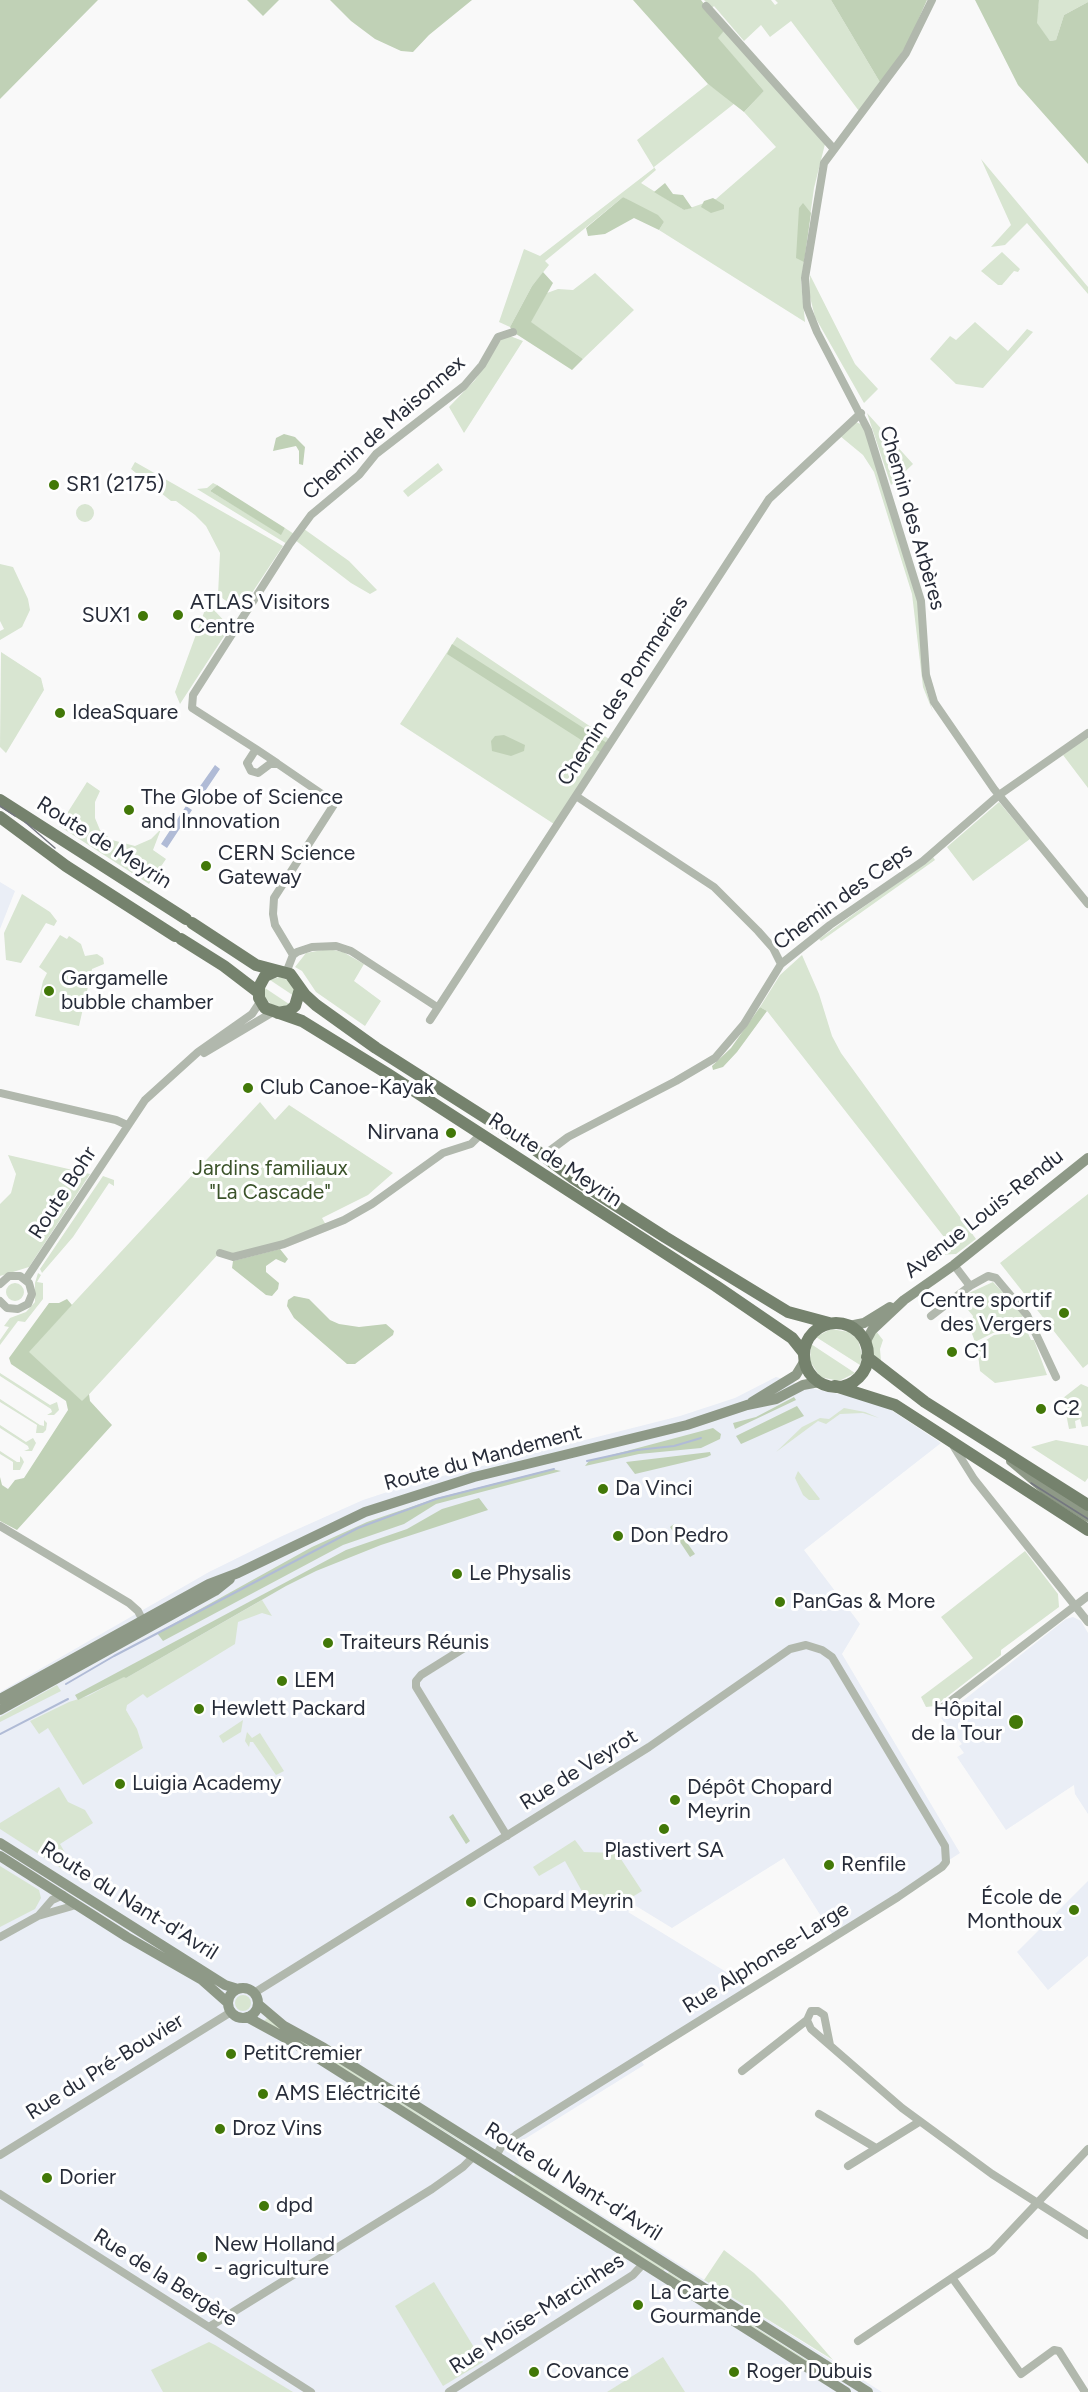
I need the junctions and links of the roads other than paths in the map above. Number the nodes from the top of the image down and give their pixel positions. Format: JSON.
{"nodes":[{"id":1,"x":932,"y":0,"type":"edge"},
{"id":2,"x":706,"y":6,"type":"dead end"},
{"id":3,"x":833,"y":148,"type":"junction"},
{"id":4,"x":513,"y":332,"type":"dead end"},
{"id":5,"x":861,"y":413,"type":"junction"},
{"id":6,"x":1088,"y":733,"type":"edge"},
{"id":7,"x":256,"y":749,"type":"junction"},
{"id":8,"x":278,"y":764,"type":"junction"},
{"id":9,"x":999,"y":795,"type":"junction"},
{"id":10,"x":576,"y":796,"type":"junction"},
{"id":11,"x":0,"y":800,"type":"edge"},
{"id":12,"x":0,"y":817,"type":"edge"},
{"id":13,"x":1088,"y":904,"type":"edge"},
{"id":14,"x":293,"y":955,"type":"junction"},
{"id":15,"x":781,"y":964,"type":"junction"},
{"id":16,"x":281,"y":972,"type":"junction"},
{"id":17,"x":300,"y":989,"type":"junction"},
{"id":18,"x":259,"y":997,"type":"junction"},
{"id":19,"x":437,"y":1007,"type":"junction"},
{"id":20,"x":275,"y":1013,"type":"junction"},
{"id":21,"x":430,"y":1020,"type":"dead end"},
{"id":22,"x":185,"y":1065,"type":"junction"},
{"id":23,"x":0,"y":1093,"type":"edge"},
{"id":24,"x":127,"y":1125,"type":"junction"},
{"id":25,"x":480,"y":1135,"type":"junction"},
{"id":26,"x":544,"y":1155,"type":"junction"},
{"id":27,"x":1088,"y":1158,"type":"edge"},
{"id":28,"x":219,"y":1253,"type":"dead end"},
{"id":29,"x":954,"y":1265,"type":"junction"},
{"id":30,"x":26,"y":1279,"type":"junction"},
{"id":31,"x":0,"y":1284,"type":"edge"},
{"id":32,"x":970,"y":1286,"type":"junction"},
{"id":33,"x":904,"y":1300,"type":"junction"},
{"id":34,"x":0,"y":1301,"type":"edge"},
{"id":35,"x":931,"y":1316,"type":"dead end"},
{"id":36,"x":829,"y":1323,"type":"junction"},
{"id":37,"x":849,"y":1326,"type":"junction"},
{"id":38,"x":865,"y":1343,"type":"junction"},
{"id":39,"x":804,"y":1357,"type":"junction"},
{"id":40,"x":867,"y":1357,"type":"junction"},
{"id":41,"x":1056,"y":1377,"type":"dead end"},
{"id":42,"x":819,"y":1382,"type":"junction"},
{"id":43,"x":835,"y":1386,"type":"junction"},
{"id":44,"x":747,"y":1405,"type":"junction"},
{"id":45,"x":945,"y":1436,"type":"junction"},
{"id":46,"x":987,"y":1442,"type":"junction"},
{"id":47,"x":977,"y":1457,"type":"junction"},
{"id":48,"x":1044,"y":1489,"type":"junction"},
{"id":49,"x":1088,"y":1504,"type":"edge"},
{"id":50,"x":1088,"y":1517,"type":"edge"},
{"id":51,"x":0,"y":1526,"type":"edge"},
{"id":52,"x":1088,"y":1530,"type":"edge"},
{"id":53,"x":1088,"y":1596,"type":"edge"},
{"id":54,"x":1076,"y":1606,"type":"junction"},
{"id":55,"x":1088,"y":1622,"type":"edge"},
{"id":56,"x":144,"y":1625,"type":"junction"},
{"id":57,"x":477,"y":1640,"type":"dead end"},
{"id":58,"x":0,"y":1699,"type":"edge"},
{"id":59,"x":943,"y":1707,"type":"dead end"},
{"id":60,"x":0,"y":1710,"type":"edge"},
{"id":61,"x":886,"y":1748,"type":"joint"},
{"id":62,"x":507,"y":1836,"type":"junction"},
{"id":63,"x":0,"y":1843,"type":"edge"},
{"id":64,"x":0,"y":1856,"type":"edge"},
{"id":65,"x":60,"y":1895,"type":"junction"},
{"id":66,"x":86,"y":1898,"type":"junction"},
{"id":67,"x":76,"y":1905,"type":"junction"},
{"id":68,"x":38,"y":1916,"type":"junction"},
{"id":69,"x":0,"y":1937,"type":"edge"},
{"id":70,"x":238,"y":1989,"type":"junction"},
{"id":71,"x":256,"y":1998,"type":"junction"},
{"id":72,"x":230,"y":2008,"type":"junction"},
{"id":73,"x":247,"y":2018,"type":"junction"},
{"id":74,"x":807,"y":2020,"type":"junction"},
{"id":75,"x":830,"y":2045,"type":"junction"},
{"id":76,"x":742,"y":2071,"type":"dead end"},
{"id":77,"x":819,"y":2114,"type":"dead end"},
{"id":78,"x":919,"y":2122,"type":"junction"},
{"id":79,"x":876,"y":2148,"type":"junction"},
{"id":80,"x":1088,"y":2149,"type":"edge"},
{"id":81,"x":0,"y":2155,"type":"edge"},
{"id":82,"x":496,"y":2156,"type":"junction"},
{"id":83,"x":473,"y":2157,"type":"junction"},
{"id":84,"x":848,"y":2166,"type":"dead end"},
{"id":85,"x":0,"y":2194,"type":"edge"},
{"id":86,"x":1037,"y":2203,"type":"junction"},
{"id":87,"x":1088,"y":2235,"type":"edge"},
{"id":88,"x":643,"y":2264,"type":"junction"},
{"id":89,"x":953,"y":2279,"type":"junction"},
{"id":90,"x":210,"y":2327,"type":"junction"},
{"id":91,"x":858,"y":2341,"type":"dead end"},
{"id":92,"x":311,"y":2392,"type":"edge"},
{"id":93,"x":449,"y":2392,"type":"edge"},
{"id":94,"x":846,"y":2392,"type":"edge"},
{"id":95,"x":868,"y":2392,"type":"edge"},
{"id":96,"x":1085,"y":2392,"type":"edge"}],
"edges":[{"from":1,"to":3,"type":"street","name":"Chemin des Arbères"},
{"from":2,"to":3,"type":"street"},
{"from":3,"to":5,"type":"street","name":"Chemin des Arbères"},
{"from":4,"to":7,"type":"street","name":"Chemin de Maisonnex"},
{"from":5,"to":9,"type":"street","name":"Chemin des Arbères"},
{"from":5,"to":10,"type":"street","name":"Chemin des Pommeries"},
{"from":6,"to":9,"type":"street","name":"Chemin des Ceps"},
{"from":7,"to":8,"type":"street","name":"Chemin de Maisonnex"},
{"from":7,"to":8,"type":"street"},
{"from":8,"to":14,"type":"street","name":"Chemin de Maisonnex"},
{"from":9,"to":13,"type":"street","name":"Chemin des Arbères"},
{"from":9,"to":15,"type":"street","name":"Chemin des Ceps"},
{"from":10,"to":15,"type":"street"},
{"from":10,"to":19,"type":"street","name":"Chemin des Pommeries"},
{"from":11,"to":16,"type":"main road","name":"Route de Meyrin"},
{"from":12,"to":18,"type":"main road","name":"Route de Meyrin"},
{"from":14,"to":16,"type":"street"},
{"from":14,"to":19,"type":"street"},
{"from":15,"to":26,"type":"street","name":"Chemin des Ceps"},
{"from":16,"to":17,"type":"main road","name":"Route de Meyrin"},
{"from":16,"to":18,"type":"main road"},
{"from":17,"to":20,"type":"main road"},
{"from":17,"to":26,"type":"main road","name":"Route de Meyrin"},
{"from":18,"to":20,"type":"main road","name":"Route de Meyrin"},
{"from":18,"to":22,"type":"street"},
{"from":19,"to":21,"type":"street","name":"Chemin des Pommeries"},
{"from":20,"to":22,"type":"street"},
{"from":20,"to":25,"type":"main road","name":"Route de Meyrin"},
{"from":22,"to":24,"type":"street","name":"Route Bohr"},
{"from":23,"to":24,"type":"street"},
{"from":24,"to":30,"type":"street","name":"Route Bohr"},
{"from":25,"to":28,"type":"street"},
{"from":25,"to":39,"type":"main road","name":"Route de Meyrin"},
{"from":26,"to":36,"type":"main road","name":"Route de Meyrin"},
{"from":27,"to":29,"type":"main road","name":"Avenue Louis-Rendu"},
{"from":29,"to":32,"type":"street"},
{"from":29,"to":33,"type":"main road","name":"Avenue Louis-Rendu"},
{"from":30,"to":31,"type":"street"},
{"from":30,"to":34,"type":"street"},
{"from":32,"to":35,"type":"street"},
{"from":32,"to":41,"type":"street"},
{"from":33,"to":37,"type":"main road","name":"Avenue Louis-Rendu"},
{"from":33,"to":38,"type":"main road","name":"Avenue Louis-Rendu"},
{"from":36,"to":37,"type":"main road"},
{"from":36,"to":39,"type":"main road"},
{"from":37,"to":38,"type":"main road"},
{"from":38,"to":40,"type":"main road"},
{"from":39,"to":42,"type":"main road"},
{"from":39,"to":44,"type":"main road","name":"Route du Mandement"},
{"from":40,"to":43,"type":"main road"},
{"from":40,"to":46,"type":"main road"},
{"from":42,"to":43,"type":"main road"},
{"from":42,"to":44,"type":"main road","name":"Route du Mandement"},
{"from":43,"to":45,"type":"main road"},
{"from":44,"to":56,"type":"main road","name":"Route du Mandement"},
{"from":45,"to":47,"type":"main road"},
{"from":45,"to":54,"type":"street"},
{"from":46,"to":48,"type":"main road"},
{"from":46,"to":49,"type":"main road"},
{"from":47,"to":48,"type":"main road"},
{"from":47,"to":52,"type":"main road"},
{"from":48,"to":50,"type":"main road"},
{"from":51,"to":56,"type":"street"},
{"from":53,"to":54,"type":"street"},
{"from":54,"to":55,"type":"street"},
{"from":54,"to":59,"type":"street"},
{"from":56,"to":58,"type":"main road","name":"Route du Mandement"},
{"from":56,"to":60,"type":"main road","name":"Route du Mandement"},
{"from":57,"to":62,"type":"street"},
{"from":61,"to":62,"type":"street","name":"Rue de Veyrot"},
{"from":61,"to":82,"type":"street","name":"Rue Alphonse-Large"},
{"from":62,"to":71,"type":"street","name":"Rue de Veyrot"},
{"from":63,"to":66,"type":"main road","name":"Route du Nant-d'Avril"},
{"from":64,"to":65,"type":"main road","name":"Route du Nant-d'Avril"},
{"from":65,"to":66,"type":"street"},
{"from":65,"to":67,"type":"main road","name":"Route du Nant-d'Avril"},
{"from":65,"to":68,"type":"street"},
{"from":66,"to":70,"type":"main road","name":"Route du Nant-d'Avril"},
{"from":67,"to":68,"type":"street"},
{"from":67,"to":72,"type":"main road","name":"Route du Nant-d'Avril"},
{"from":68,"to":69,"type":"street"},
{"from":70,"to":71,"type":"main road"},
{"from":70,"to":72,"type":"main road"},
{"from":71,"to":73,"type":"main road"},
{"from":71,"to":82,"type":"main road","name":"Route du Nant-d'Avril"},
{"from":72,"to":73,"type":"main road"},
{"from":72,"to":81,"type":"street","name":"Rue du Pré-Bouvier"},
{"from":73,"to":83,"type":"main road","name":"Route du Nant-d'Avril"},
{"from":74,"to":75,"type":"street"},
{"from":74,"to":75,"type":"street"},
{"from":74,"to":76,"type":"street"},
{"from":75,"to":78,"type":"street"},
{"from":77,"to":79,"type":"street"},
{"from":78,"to":79,"type":"street"},
{"from":78,"to":86,"type":"street"},
{"from":79,"to":84,"type":"street"},
{"from":80,"to":86,"type":"street"},
{"from":82,"to":95,"type":"main road","name":"Route du Nant-d'Avril"},
{"from":83,"to":88,"type":"main road","name":"Route du Nant-d'Avril"},
{"from":83,"to":90,"type":"street"},
{"from":85,"to":90,"type":"street","name":"Rue de la Bergère"},
{"from":86,"to":87,"type":"street"},
{"from":86,"to":89,"type":"street"},
{"from":88,"to":93,"type":"street","name":"Rue Moïse-Marcinhes"},
{"from":88,"to":94,"type":"main road","name":"Route du Nant-d'Avril"},
{"from":89,"to":91,"type":"street"},
{"from":89,"to":96,"type":"street"},
{"from":90,"to":92,"type":"street","name":"Rue de la Bergère"}]}
